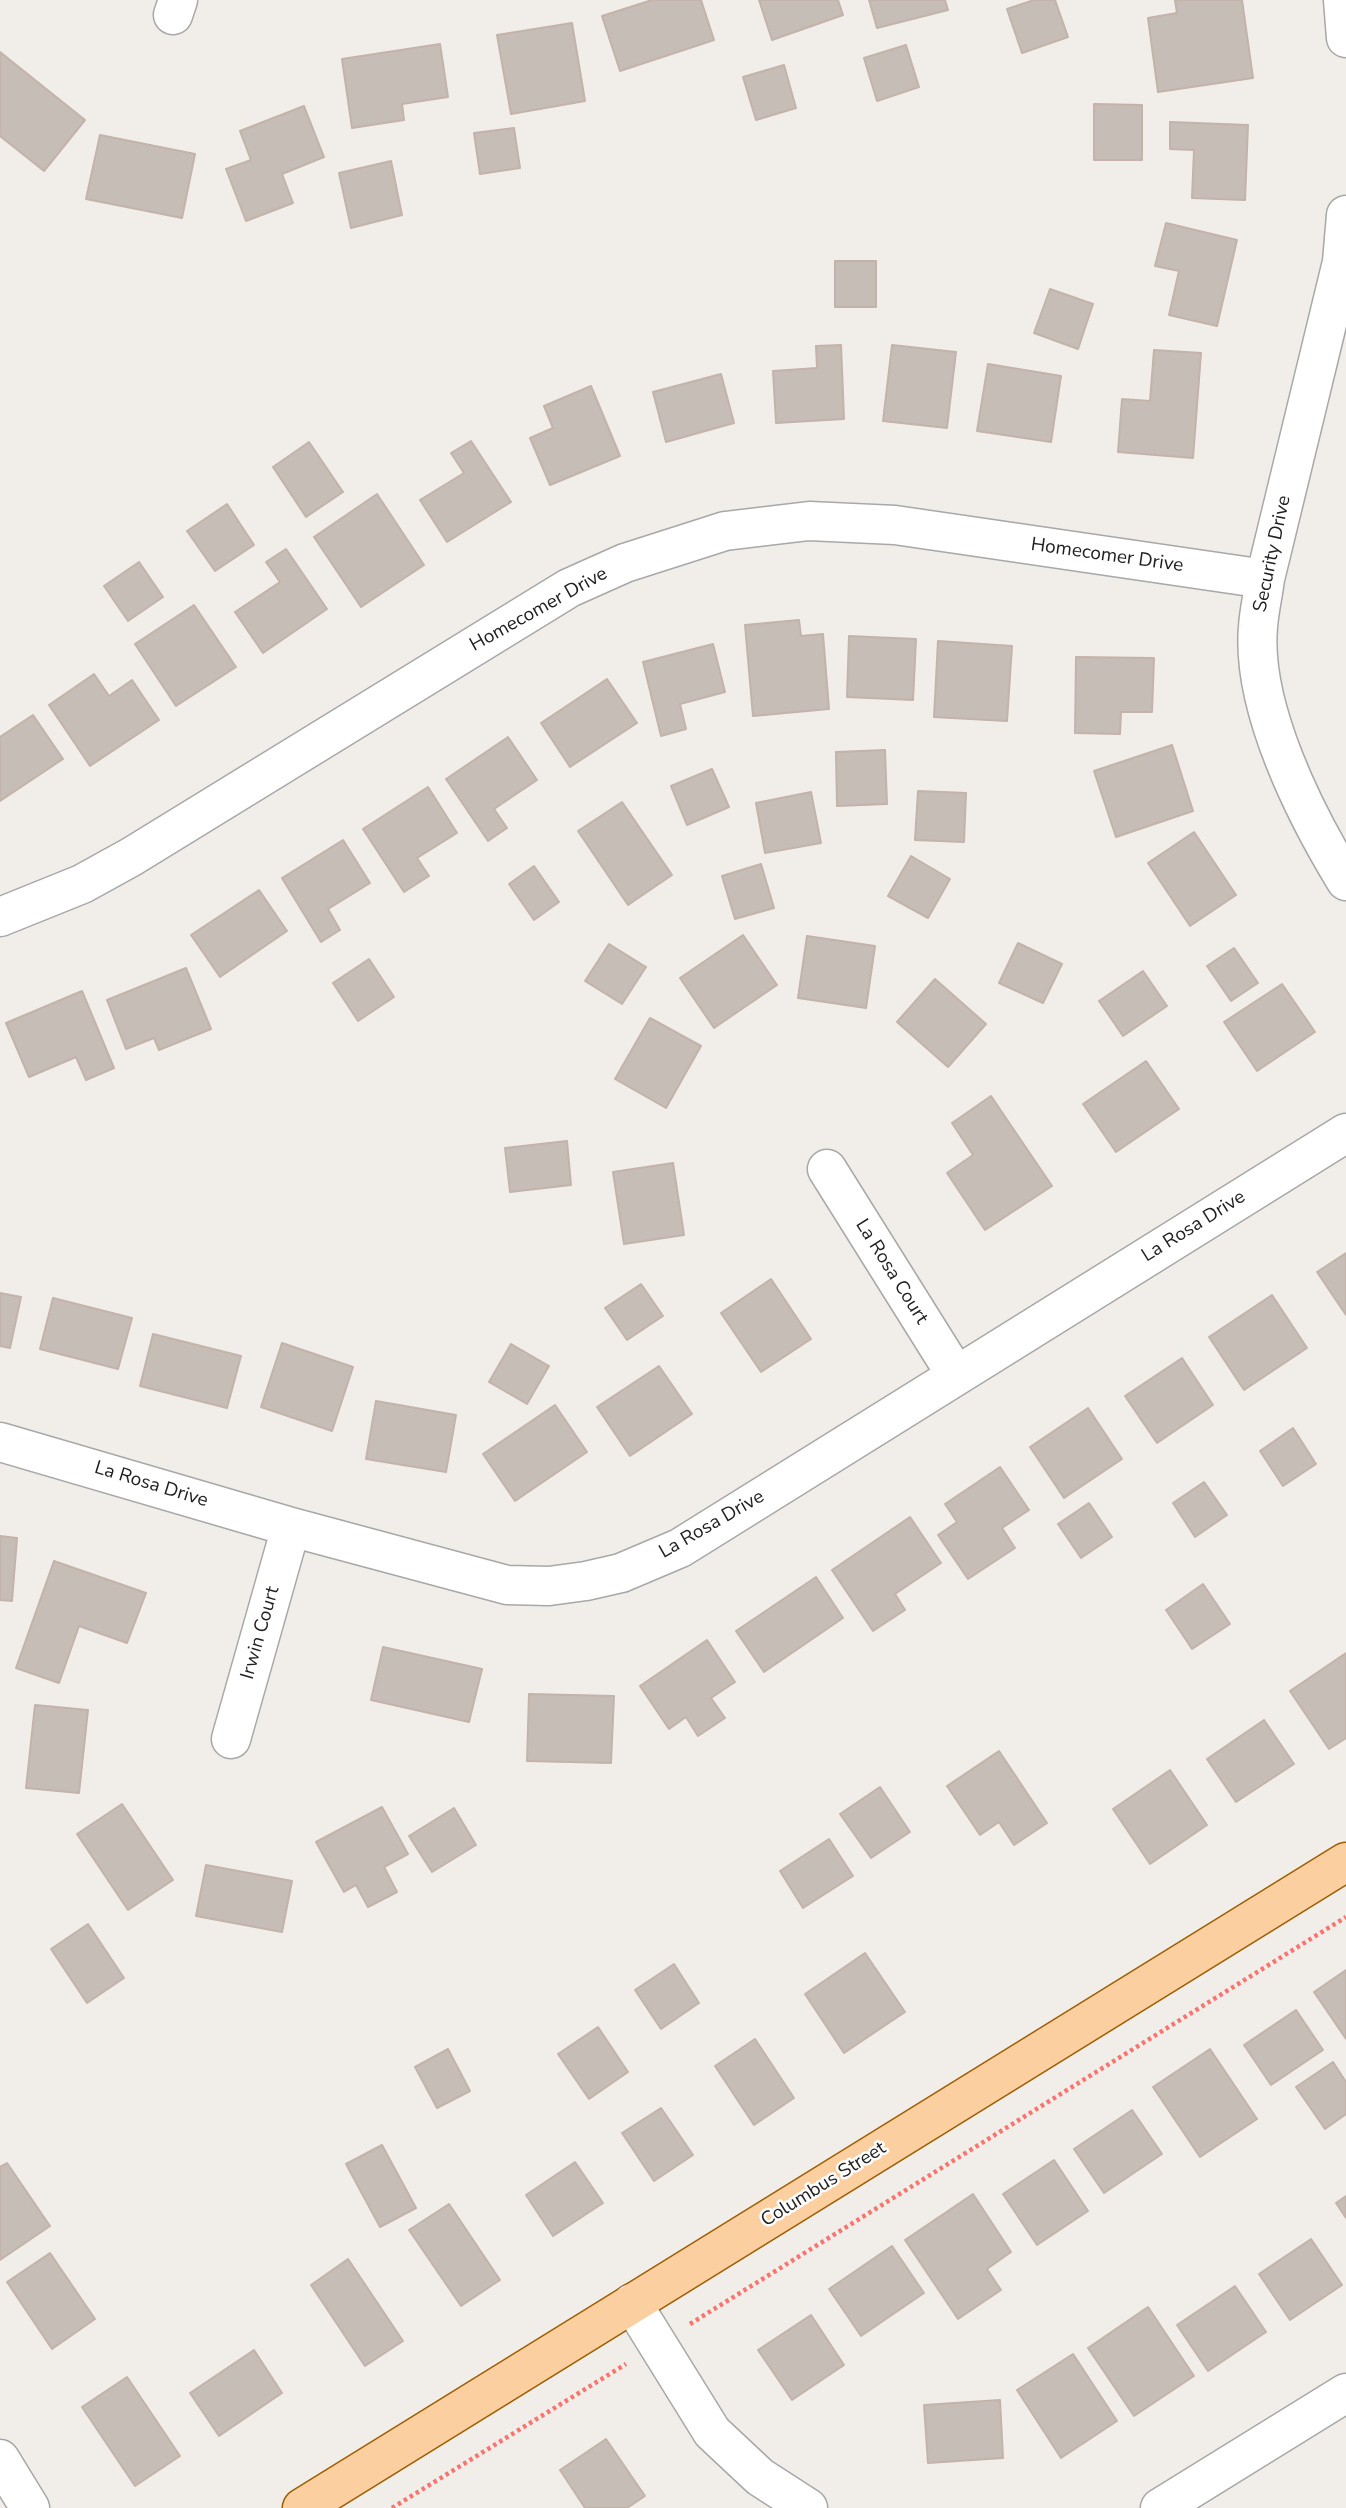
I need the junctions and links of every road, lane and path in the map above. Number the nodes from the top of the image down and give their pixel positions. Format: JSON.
{"nodes":[{"id":1,"x":1343,"y":0,"type":"edge"},
{"id":2,"x":1346,"y":38,"type":"edge"},
{"id":3,"x":1346,"y":215,"type":"edge"},
{"id":4,"x":1344,"y":262,"type":"edge"},
{"id":5,"x":1265,"y":579,"type":"junction"},
{"id":6,"x":1346,"y":881,"type":"edge"},
{"id":7,"x":0,"y":917,"type":"edge"},
{"id":8,"x":1346,"y":1133,"type":"edge"},
{"id":9,"x":827,"y":1168,"type":"dead end"},
{"id":10,"x":956,"y":1375,"type":"junction"},
{"id":11,"x":0,"y":1442,"type":"edge"},
{"id":12,"x":291,"y":1527,"type":"junction"},
{"id":13,"x":231,"y":1739,"type":"dead end"},
{"id":14,"x":1346,"y":1862,"type":"edge"},
{"id":15,"x":1346,"y":1917,"type":"edge"},
{"id":16,"x":632,"y":2304,"type":"junction"},
{"id":17,"x":656,"y":2345,"type":"junction"},
{"id":18,"x":1346,"y":2393,"type":"edge"},
{"id":19,"x":0,"y":2459,"type":"edge"},
{"id":20,"x":30,"y":2508,"type":"edge"},
{"id":21,"x":302,"y":2508,"type":"edge"},
{"id":22,"x":392,"y":2508,"type":"edge"},
{"id":23,"x":808,"y":2508,"type":"edge"},
{"id":24,"x":1160,"y":2508,"type":"edge"}],
"edges":[{"from":1,"to":2,"type":"street"},
{"from":3,"to":4,"type":"street","name":"Security Drive"},
{"from":4,"to":5,"type":"street","name":"Security Drive"},
{"from":5,"to":6,"type":"street","name":"Security Drive"},
{"from":5,"to":7,"type":"street","name":"Homecomer Drive"},
{"from":8,"to":10,"type":"street","name":"La Rosa Drive"},
{"from":9,"to":10,"type":"street","name":"La Rosa Court"},
{"from":10,"to":12,"type":"street","name":"La Rosa Drive"},
{"from":11,"to":12,"type":"street","name":"La Rosa Drive"},
{"from":12,"to":13,"type":"street","name":"Irwin Court"},
{"from":14,"to":16,"type":"main road","name":"Columbus Street"},
{"from":15,"to":17,"type":"path"},
{"from":16,"to":17,"type":"street"},
{"from":16,"to":21,"type":"main road","name":"Columbus Street"},
{"from":17,"to":22,"type":"path"},
{"from":17,"to":23,"type":"street"},
{"from":18,"to":24,"type":"street"},
{"from":19,"to":20,"type":"street"}]}
